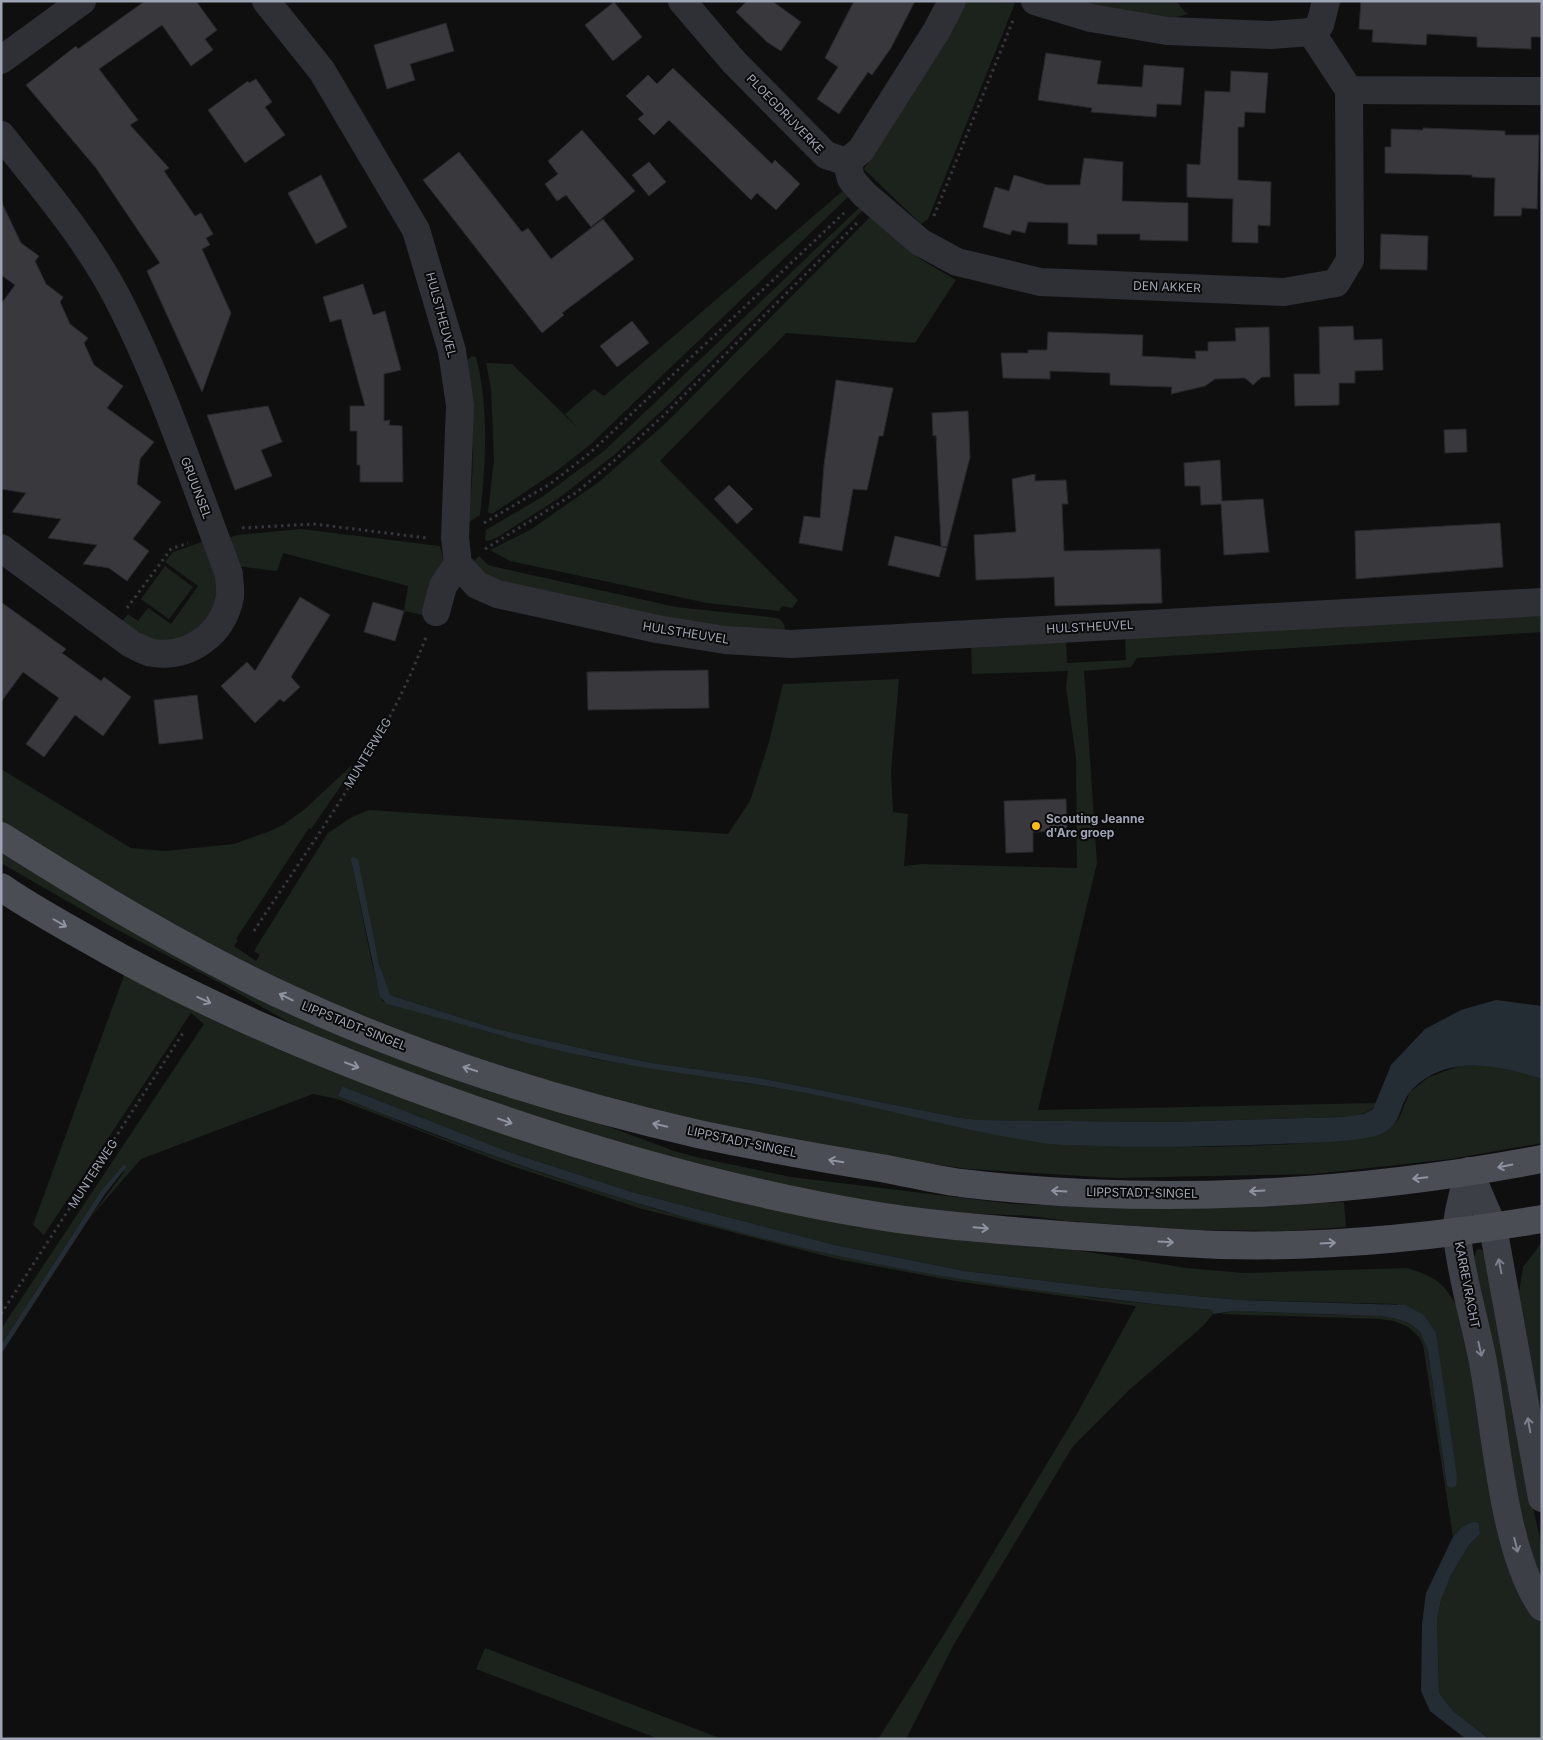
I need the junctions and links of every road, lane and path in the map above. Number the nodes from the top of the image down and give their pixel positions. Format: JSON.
{"nodes":[{"id":1,"x":82,"y":1,"type":"edge"},
{"id":2,"x":266,"y":1,"type":"edge"},
{"id":3,"x":682,"y":1,"type":"edge"},
{"id":4,"x":952,"y":1,"type":"edge"},
{"id":5,"x":1326,"y":1,"type":"edge"},
{"id":6,"x":1026,"y":6,"type":"edge"},
{"id":7,"x":1311,"y":32,"type":"junction"},
{"id":8,"x":1,"y":60,"type":"edge"},
{"id":9,"x":1349,"y":90,"type":"junction"},
{"id":10,"x":1542,"y":91,"type":"edge"},
{"id":11,"x":1,"y":136,"type":"edge"},
{"id":12,"x":847,"y":162,"type":"junction"},
{"id":13,"x":870,"y":199,"type":"junction"},
{"id":14,"x":920,"y":242,"type":"junction"},
{"id":15,"x":214,"y":535,"type":"junction"},
{"id":16,"x":1,"y":548,"type":"edge"},
{"id":17,"x":457,"y":551,"type":"junction"},
{"id":18,"x":1542,"y":602,"type":"edge"},
{"id":19,"x":436,"y":612,"type":"joint"},
{"id":20,"x":112,"y":629,"type":"junction"},
{"id":21,"x":1,"y":836,"type":"edge"},
{"id":22,"x":1,"y":887,"type":"edge"},
{"id":23,"x":254,"y":931,"type":"dead end"},
{"id":24,"x":183,"y":1033,"type":"dead end"},
{"id":25,"x":1542,"y":1159,"type":"edge"},
{"id":26,"x":1468,"y":1171,"type":"junction"},
{"id":27,"x":1542,"y":1219,"type":"edge"},
{"id":28,"x":1493,"y":1227,"type":"junction"},
{"id":29,"x":1456,"y":1232,"type":"junction"},
{"id":30,"x":1,"y":1314,"type":"edge"},
{"id":31,"x":1542,"y":1498,"type":"edge"},
{"id":32,"x":1542,"y":1607,"type":"edge"}],
"edges":[{"from":1,"to":8,"type":"street"},
{"from":2,"to":17,"type":"street","name":"HULSTHEUVEL"},
{"from":3,"to":12,"type":"street","name":"PLOEGDRIJVERKE"},
{"from":4,"to":12,"type":"street"},
{"from":5,"to":7,"type":"street"},
{"from":6,"to":7,"type":"street"},
{"from":6,"to":14,"type":"path"},
{"from":7,"to":9,"type":"street"},
{"from":9,"to":10,"type":"street"},
{"from":9,"to":14,"type":"street","name":"DEN AKKER"},
{"from":11,"to":15,"type":"street","name":"GRUUNSEL"},
{"from":12,"to":13,"type":"street","name":"DEN AKKER"},
{"from":13,"to":14,"type":"street","name":"DEN AKKER"},
{"from":13,"to":17,"type":"path"},
{"from":13,"to":17,"type":"path"},
{"from":15,"to":17,"type":"path"},
{"from":15,"to":20,"type":"path"},
{"from":15,"to":20,"type":"street","name":"GRUUNSEL"},
{"from":16,"to":20,"type":"street","name":"GRUUNSEL"},
{"from":17,"to":18,"type":"street","name":"HULSTHEUVEL"},
{"from":17,"to":19,"type":"street"},
{"from":19,"to":23,"type":"path","name":"MUNTERWEG"},
{"from":26,"to":21,"type":"main road","name":"LIPPSTADT-SINGEL","one_way":true},
{"from":22,"to":29,"type":"main road","one_way":true},
{"from":24,"to":30,"type":"path","name":"MUNTERWEG"},
{"from":25,"to":26,"type":"main road","name":"LIPPSTADT-SINGEL","one_way":true},
{"from":26,"to":28,"type":"street"},
{"from":26,"to":29,"type":"street","name":"KARREVRACHT"},
{"from":27,"to":28,"type":"main road"},
{"from":28,"to":29,"type":"main road"},
{"from":31,"to":28,"type":"street","one_way":true},
{"from":29,"to":32,"type":"street","name":"KARREVRACHT","one_way":true}]}
